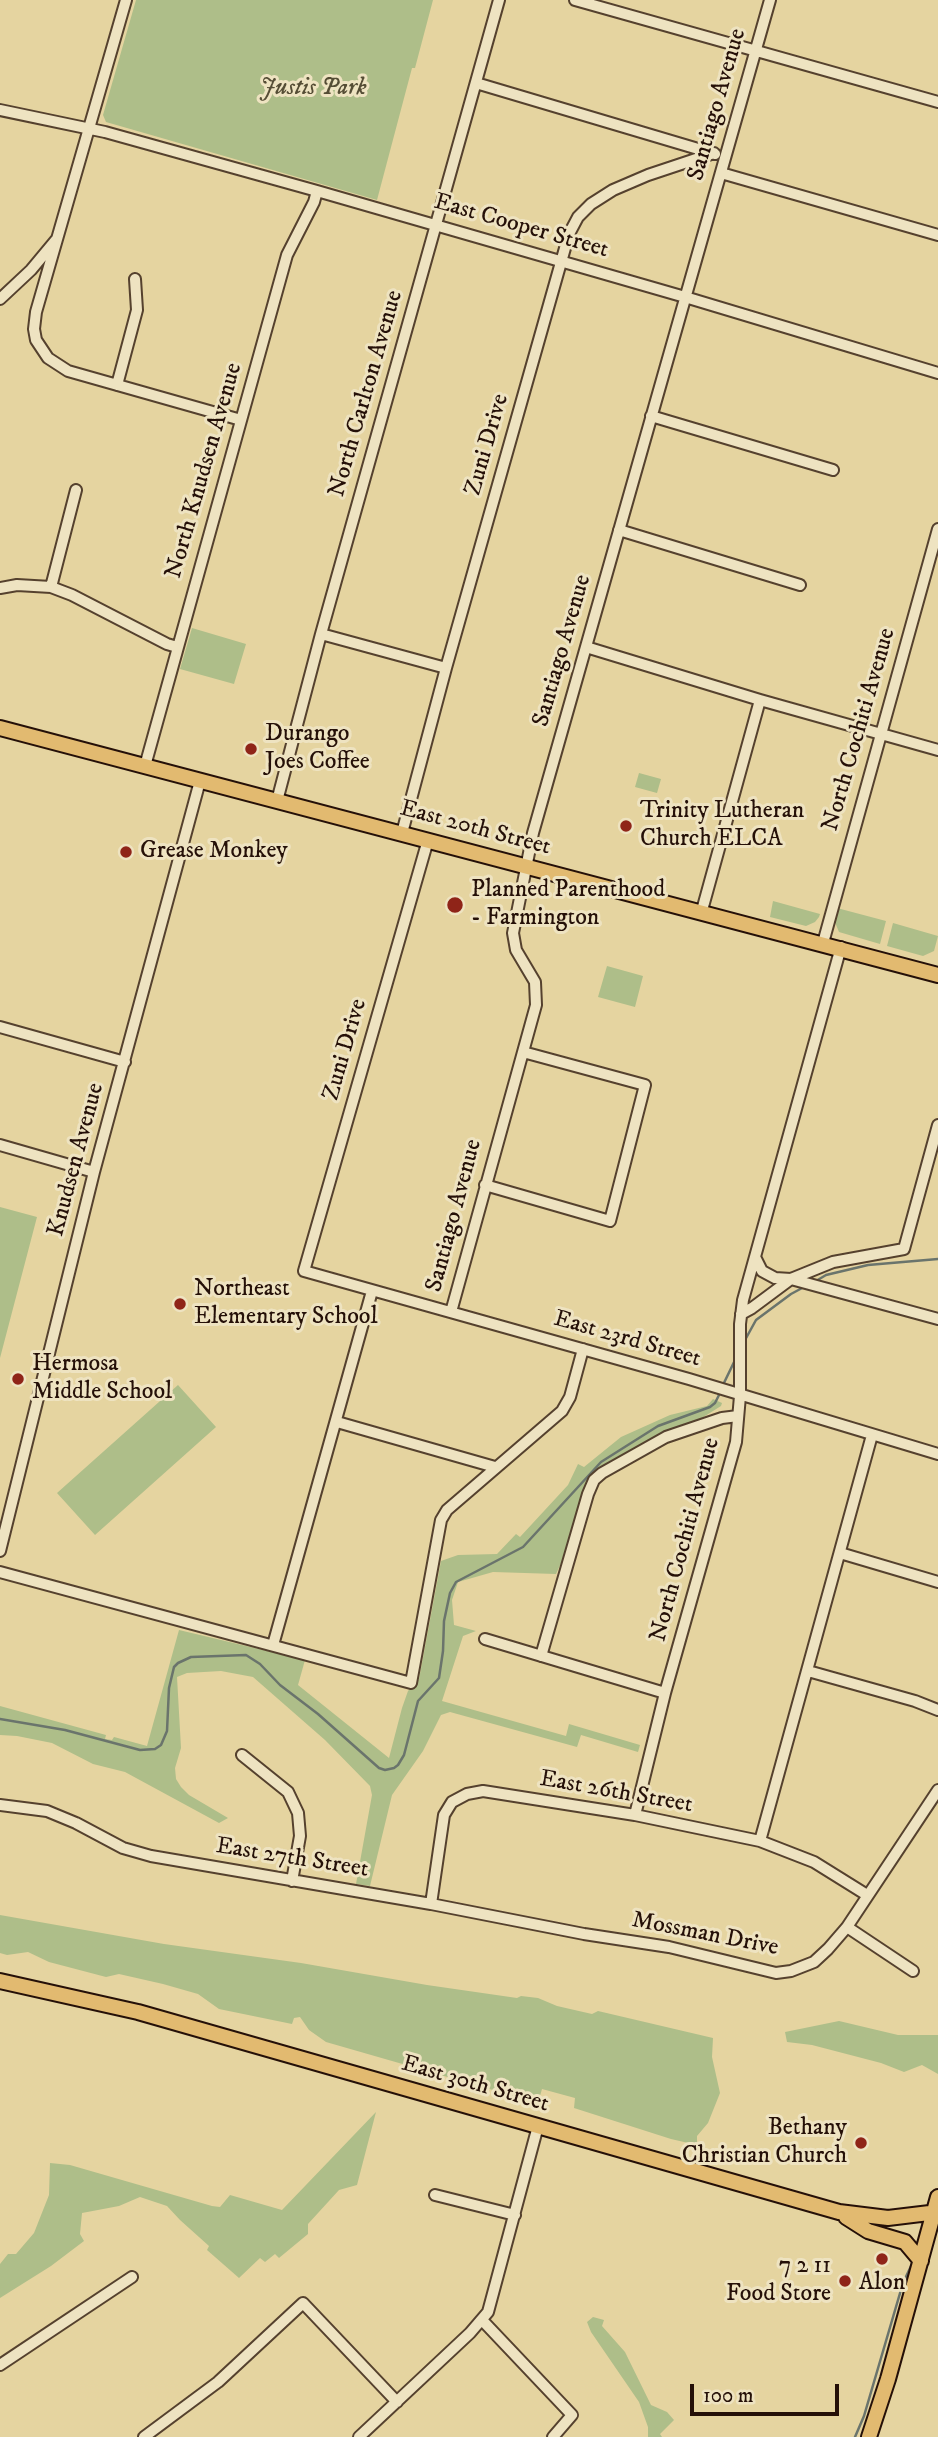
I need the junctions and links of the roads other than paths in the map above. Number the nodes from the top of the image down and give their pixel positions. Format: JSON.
{"nodes":[{"id":1,"x":127,"y":0,"type":"edge"},
{"id":2,"x":499,"y":0,"type":"edge"},
{"id":3,"x":575,"y":0,"type":"edge"},
{"id":4,"x":770,"y":0,"type":"edge"},
{"id":5,"x":755,"y":50,"type":"junction"},
{"id":6,"x":476,"y":83,"type":"junction"},
{"id":7,"x":938,"y":102,"type":"edge"},
{"id":8,"x":0,"y":110,"type":"edge"},
{"id":9,"x":90,"y":129,"type":"junction"},
{"id":10,"x":720,"y":155,"type":"junction"},
{"id":11,"x":721,"y":173,"type":"junction"},
{"id":12,"x":317,"y":191,"type":"junction"},
{"id":13,"x":437,"y":225,"type":"junction"},
{"id":14,"x":60,"y":235,"type":"junction"},
{"id":15,"x":938,"y":235,"type":"edge"},
{"id":16,"x":562,"y":261,"type":"junction"},
{"id":17,"x":135,"y":279,"type":"dead end"},
{"id":18,"x":684,"y":297,"type":"junction"},
{"id":19,"x":0,"y":299,"type":"edge"},
{"id":20,"x":938,"y":373,"type":"edge"},
{"id":21,"x":117,"y":385,"type":"junction"},
{"id":22,"x":651,"y":416,"type":"junction"},
{"id":23,"x":241,"y":420,"type":"junction"},
{"id":24,"x":833,"y":470,"type":"dead end"},
{"id":25,"x":76,"y":490,"type":"dead end"},
{"id":26,"x":938,"y":529,"type":"edge"},
{"id":27,"x":619,"y":530,"type":"junction"},
{"id":28,"x":800,"y":585,"type":"dead end"},
{"id":29,"x":51,"y":587,"type":"junction"},
{"id":30,"x":0,"y":588,"type":"edge"},
{"id":31,"x":321,"y":634,"type":"junction"},
{"id":32,"x":177,"y":647,"type":"junction"},
{"id":33,"x":586,"y":648,"type":"junction"},
{"id":34,"x":446,"y":668,"type":"junction"},
{"id":35,"x":760,"y":700,"type":"junction"},
{"id":36,"x":0,"y":728,"type":"edge"},
{"id":37,"x":880,"y":734,"type":"junction"},
{"id":38,"x":938,"y":750,"type":"edge"},
{"id":39,"x":145,"y":766,"type":"junction"},
{"id":40,"x":200,"y":781,"type":"junction"},
{"id":41,"x":277,"y":801,"type":"junction"},
{"id":42,"x":402,"y":833,"type":"junction"},
{"id":43,"x":428,"y":840,"type":"junction"},
{"id":44,"x":527,"y":866,"type":"junction"},
{"id":45,"x":701,"y":914,"type":"junction"},
{"id":46,"x":823,"y":943,"type":"junction"},
{"id":47,"x":841,"y":947,"type":"junction"},
{"id":48,"x":938,"y":973,"type":"edge"},
{"id":49,"x":0,"y":1027,"type":"edge"},
{"id":50,"x":523,"y":1052,"type":"junction"},
{"id":51,"x":125,"y":1062,"type":"junction"},
{"id":52,"x":938,"y":1125,"type":"edge"},
{"id":53,"x":0,"y":1145,"type":"edge"},
{"id":54,"x":94,"y":1172,"type":"junction"},
{"id":55,"x":485,"y":1185,"type":"junction"},
{"id":56,"x":755,"y":1257,"type":"junction"},
{"id":57,"x":304,"y":1271,"type":"joint"},
{"id":58,"x":791,"y":1279,"type":"junction"},
{"id":59,"x":372,"y":1291,"type":"junction"},
{"id":60,"x":451,"y":1312,"type":"junction"},
{"id":61,"x":741,"y":1314,"type":"junction"},
{"id":62,"x":938,"y":1319,"type":"edge"},
{"id":63,"x":583,"y":1349,"type":"junction"},
{"id":64,"x":740,"y":1396,"type":"junction"},
{"id":65,"x":738,"y":1416,"type":"junction"},
{"id":66,"x":337,"y":1422,"type":"junction"},
{"id":67,"x":872,"y":1435,"type":"junction"},
{"id":68,"x":938,"y":1454,"type":"edge"},
{"id":69,"x":495,"y":1467,"type":"junction"},
{"id":70,"x":0,"y":1551,"type":"edge"},
{"id":71,"x":840,"y":1553,"type":"junction"},
{"id":72,"x":0,"y":1572,"type":"edge"},
{"id":73,"x":938,"y":1582,"type":"edge"},
{"id":74,"x":485,"y":1639,"type":"dead end"},
{"id":75,"x":273,"y":1646,"type":"junction"},
{"id":76,"x":541,"y":1656,"type":"junction"},
{"id":77,"x":808,"y":1671,"type":"junction"},
{"id":78,"x":665,"y":1693,"type":"junction"},
{"id":79,"x":938,"y":1710,"type":"edge"},
{"id":80,"x":242,"y":1755,"type":"dead end"},
{"id":81,"x":938,"y":1790,"type":"edge"},
{"id":82,"x":0,"y":1805,"type":"edge"},
{"id":83,"x":635,"y":1815,"type":"junction"},
{"id":84,"x":760,"y":1840,"type":"junction"},
{"id":85,"x":292,"y":1881,"type":"junction"},
{"id":86,"x":867,"y":1895,"type":"junction"},
{"id":87,"x":431,"y":1904,"type":"junction"},
{"id":88,"x":847,"y":1927,"type":"junction"},
{"id":89,"x":584,"y":1934,"type":"joint"},
{"id":90,"x":913,"y":1971,"type":"dead end"},
{"id":91,"x":0,"y":1981,"type":"edge"},
{"id":92,"x":538,"y":2126,"type":"junction"},
{"id":93,"x":435,"y":2195,"type":"dead end"},
{"id":94,"x":938,"y":2197,"type":"edge"},
{"id":95,"x":839,"y":2212,"type":"junction"},
{"id":96,"x":936,"y":2213,"type":"edge"},
{"id":97,"x":515,"y":2215,"type":"junction"},
{"id":98,"x":921,"y":2261,"type":"junction"},
{"id":99,"x":132,"y":2277,"type":"dead end"},
{"id":100,"x":482,"y":2320,"type":"junction"},
{"id":101,"x":0,"y":2365,"type":"edge"},
{"id":102,"x":397,"y":2402,"type":"junction"},
{"id":103,"x":144,"y":2437,"type":"edge"},
{"id":104,"x":359,"y":2437,"type":"edge"},
{"id":105,"x":553,"y":2437,"type":"edge"},
{"id":106,"x":869,"y":2437,"type":"edge"}],
"edges":[{"from":1,"to":9,"type":"street"},
{"from":2,"to":6,"type":"street","name":"North Carlton Avenue"},
{"from":3,"to":5,"type":"street"},
{"from":4,"to":5,"type":"street","name":"Santiago Avenue"},
{"from":5,"to":7,"type":"street"},
{"from":5,"to":10,"type":"street","name":"Santiago Avenue"},
{"from":6,"to":10,"type":"street"},
{"from":6,"to":13,"type":"street","name":"North Carlton Avenue"},
{"from":8,"to":9,"type":"street","name":"East Cooper Street"},
{"from":9,"to":12,"type":"street","name":"East Cooper Street"},
{"from":9,"to":14,"type":"street"},
{"from":10,"to":11,"type":"street","name":"Santiago Avenue"},
{"from":10,"to":16,"type":"street","name":"Zuni Drive"},
{"from":11,"to":15,"type":"street"},
{"from":11,"to":18,"type":"street","name":"Santiago Avenue"},
{"from":12,"to":13,"type":"street","name":"East Cooper Street"},
{"from":12,"to":23,"type":"street","name":"North Knudsen Avenue"},
{"from":13,"to":16,"type":"street","name":"East Cooper Street"},
{"from":13,"to":31,"type":"street","name":"North Carlton Avenue"},
{"from":14,"to":19,"type":"street"},
{"from":14,"to":21,"type":"street"},
{"from":16,"to":18,"type":"street","name":"East Cooper Street"},
{"from":16,"to":34,"type":"street","name":"Zuni Drive"},
{"from":17,"to":21,"type":"street"},
{"from":18,"to":20,"type":"street","name":"East Cooper Street"},
{"from":18,"to":22,"type":"street","name":"Santiago Avenue"},
{"from":21,"to":23,"type":"street"},
{"from":22,"to":24,"type":"street"},
{"from":22,"to":27,"type":"street","name":"Santiago Avenue"},
{"from":23,"to":32,"type":"street","name":"North Knudsen Avenue"},
{"from":25,"to":29,"type":"street"},
{"from":26,"to":37,"type":"street","name":"North Cochiti Avenue"},
{"from":27,"to":28,"type":"street"},
{"from":27,"to":33,"type":"street","name":"Santiago Avenue"},
{"from":29,"to":30,"type":"street"},
{"from":29,"to":32,"type":"street"},
{"from":31,"to":34,"type":"street"},
{"from":31,"to":41,"type":"street","name":"North Carlton Avenue"},
{"from":32,"to":39,"type":"street","name":"North Knudsen Avenue"},
{"from":33,"to":35,"type":"street"},
{"from":33,"to":44,"type":"street","name":"Santiago Avenue"},
{"from":34,"to":42,"type":"street","name":"Zuni Drive"},
{"from":35,"to":37,"type":"street"},
{"from":35,"to":45,"type":"street"},
{"from":36,"to":39,"type":"main road","name":"East 20th Street"},
{"from":37,"to":38,"type":"street"},
{"from":37,"to":46,"type":"street","name":"North Cochiti Avenue"},
{"from":39,"to":40,"type":"main road","name":"East 20th Street"},
{"from":40,"to":41,"type":"main road","name":"East 20th Street"},
{"from":40,"to":51,"type":"street","name":"Knudsen Avenue"},
{"from":41,"to":42,"type":"main road","name":"East 20th Street"},
{"from":42,"to":43,"type":"main road","name":"East 20th Street"},
{"from":43,"to":44,"type":"main road","name":"East 20th Street"},
{"from":43,"to":57,"type":"street","name":"Zuni Drive"},
{"from":44,"to":45,"type":"main road","name":"East 20th Street"},
{"from":44,"to":50,"type":"street","name":"Santiago Avenue"},
{"from":45,"to":46,"type":"main road","name":"East 20th Street"},
{"from":46,"to":47,"type":"main road","name":"East 20th Street"},
{"from":47,"to":48,"type":"main road","name":"East 20th Street"},
{"from":47,"to":56,"type":"street","name":"North Cochiti Avenue"},
{"from":49,"to":51,"type":"street"},
{"from":50,"to":55,"type":"street","name":"Santiago Avenue"},
{"from":50,"to":55,"type":"street"},
{"from":51,"to":54,"type":"street","name":"Knudsen Avenue"},
{"from":52,"to":58,"type":"street"},
{"from":53,"to":54,"type":"street"},
{"from":54,"to":70,"type":"street","name":"Knudsen Avenue"},
{"from":55,"to":60,"type":"street","name":"Santiago Avenue"},
{"from":56,"to":58,"type":"street"},
{"from":56,"to":61,"type":"street","name":"North Cochiti Avenue"},
{"from":57,"to":59,"type":"street","name":"East 23rd Street"},
{"from":58,"to":61,"type":"street"},
{"from":58,"to":62,"type":"street"},
{"from":59,"to":60,"type":"street","name":"East 23rd Street"},
{"from":59,"to":66,"type":"street"},
{"from":60,"to":63,"type":"street","name":"East 23rd Street"},
{"from":61,"to":64,"type":"street","name":"North Cochiti Avenue"},
{"from":63,"to":64,"type":"street","name":"East 23rd Street"},
{"from":63,"to":69,"type":"street"},
{"from":64,"to":65,"type":"street","name":"North Cochiti Avenue"},
{"from":64,"to":67,"type":"street","name":"East 23rd Street"},
{"from":65,"to":76,"type":"street"},
{"from":65,"to":78,"type":"street","name":"North Cochiti Avenue"},
{"from":66,"to":69,"type":"street"},
{"from":66,"to":75,"type":"street"},
{"from":67,"to":68,"type":"street","name":"East 23rd Street"},
{"from":67,"to":71,"type":"street"},
{"from":69,"to":75,"type":"street"},
{"from":71,"to":73,"type":"street"},
{"from":71,"to":77,"type":"street"},
{"from":72,"to":75,"type":"street"},
{"from":74,"to":76,"type":"street"},
{"from":76,"to":78,"type":"street"},
{"from":77,"to":79,"type":"street"},
{"from":77,"to":84,"type":"street"},
{"from":78,"to":83,"type":"street","name":"North Cochiti Avenue"},
{"from":80,"to":85,"type":"street"},
{"from":81,"to":86,"type":"street","name":"Mossman Drive"},
{"from":82,"to":85,"type":"street","name":"East 27th Street"},
{"from":83,"to":84,"type":"street","name":"East 26th Street"},
{"from":83,"to":87,"type":"street","name":"East 26th Street"},
{"from":84,"to":86,"type":"street","name":"East 26th Street"},
{"from":85,"to":87,"type":"street","name":"East 27th Street"},
{"from":86,"to":88,"type":"street","name":"Mossman Drive"},
{"from":87,"to":89,"type":"street","name":"East 27th Street"},
{"from":88,"to":89,"type":"street","name":"Mossman Drive"},
{"from":88,"to":90,"type":"street"},
{"from":91,"to":92,"type":"main road","name":"East 30th Street"},
{"from":92,"to":95,"type":"main road","name":"East 30th Street"},
{"from":92,"to":97,"type":"street"},
{"from":93,"to":97,"type":"street"},
{"from":94,"to":96,"type":"main road"},
{"from":95,"to":96,"type":"main road","name":"East 30th Street"},
{"from":95,"to":98,"type":"main road"},
{"from":96,"to":98,"type":"main road"},
{"from":97,"to":100,"type":"street"},
{"from":98,"to":106,"type":"main road"},
{"from":99,"to":101,"type":"street"},
{"from":100,"to":102,"type":"street"},
{"from":100,"to":105,"type":"street"},
{"from":102,"to":103,"type":"street"},
{"from":102,"to":104,"type":"street"}]}
